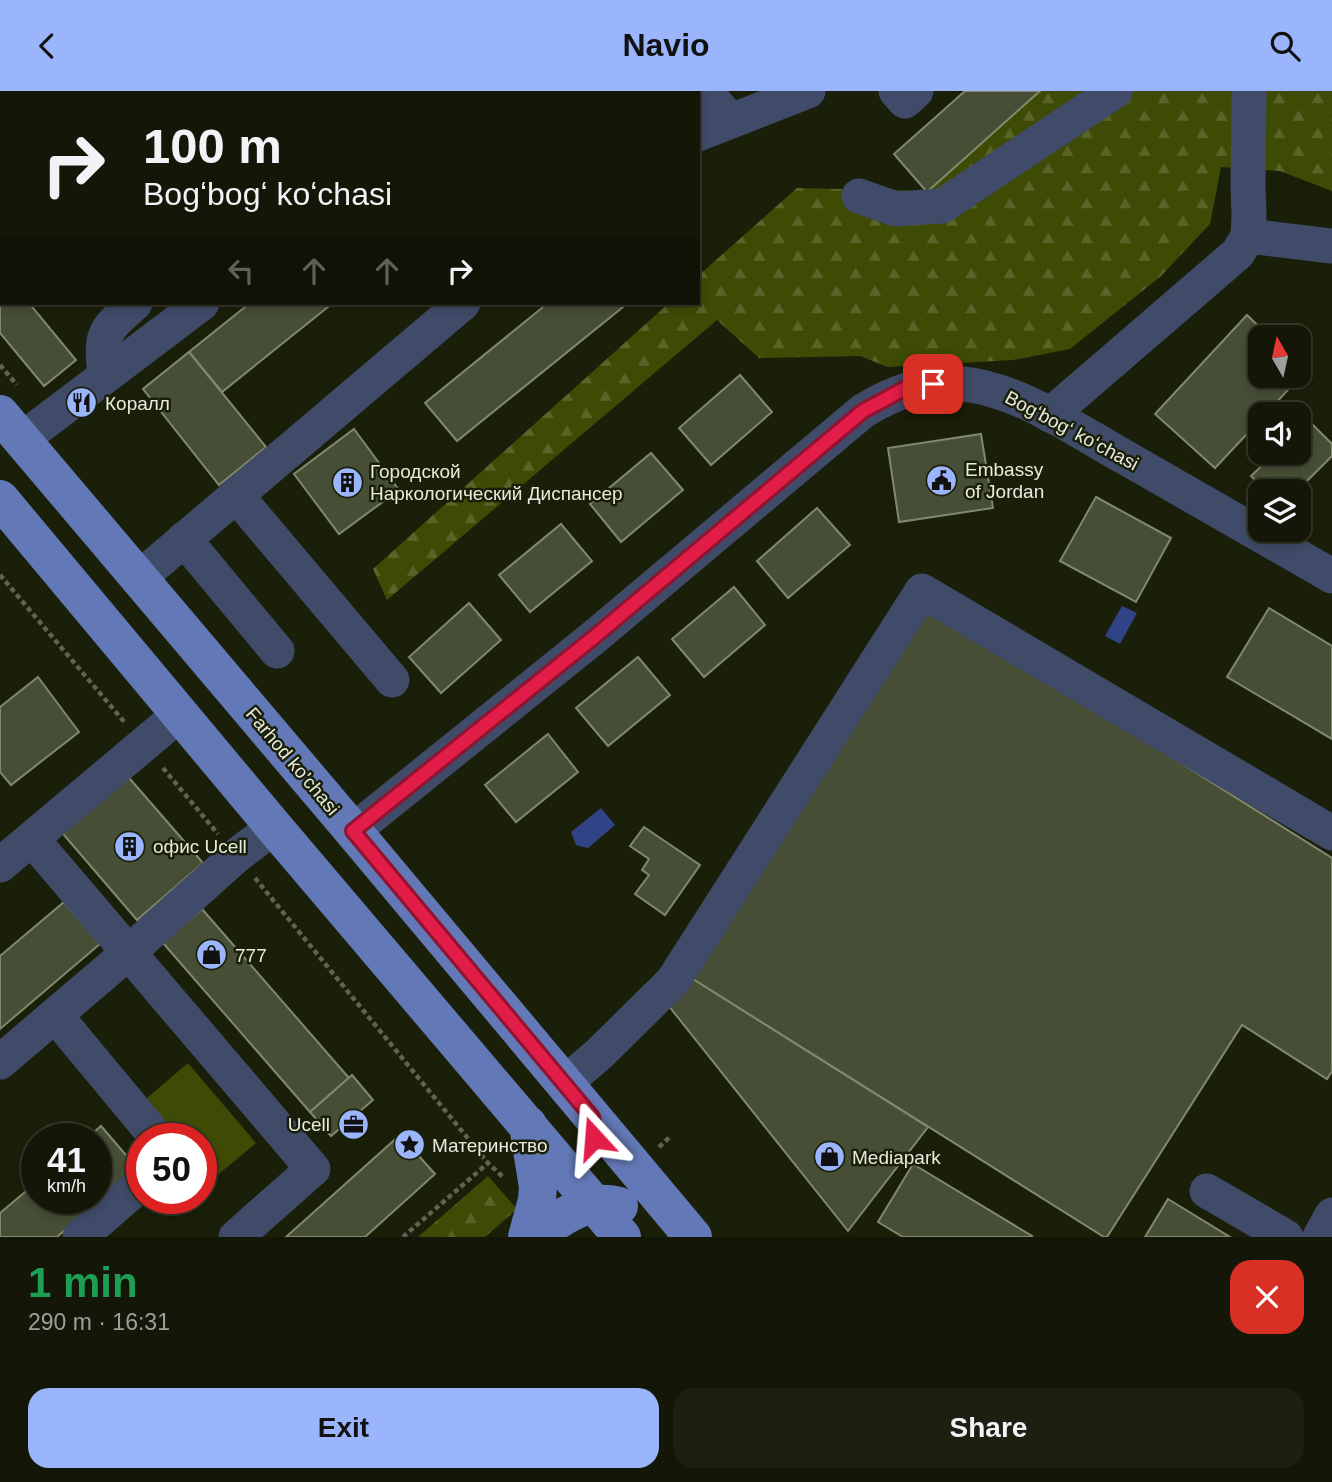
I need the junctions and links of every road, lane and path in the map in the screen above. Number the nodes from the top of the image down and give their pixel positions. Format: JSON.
{"nodes":[{"id":1,"x":705,"y":91,"type":"edge"},
{"id":2,"x":808,"y":91,"type":"edge"},
{"id":3,"x":896,"y":91,"type":"edge"},
{"id":4,"x":916,"y":91,"type":"edge"},
{"id":5,"x":1115,"y":91,"type":"edge"},
{"id":6,"x":1249,"y":91,"type":"edge"},
{"id":7,"x":730,"y":120,"type":"junction"},
{"id":8,"x":700,"y":133,"type":"edge"},
{"id":9,"x":859,"y":197,"type":"dead end"},
{"id":10,"x":1248,"y":236,"type":"junction"},
{"id":11,"x":1332,"y":246,"type":"edge"},
{"id":12,"x":133,"y":305,"type":"edge"},
{"id":13,"x":199,"y":305,"type":"edge"},
{"id":14,"x":461,"y":305,"type":"edge"},
{"id":15,"x":105,"y":375,"type":"junction"},
{"id":16,"x":1050,"y":415,"type":"junction"},
{"id":17,"x":11,"y":427,"type":"edge"},
{"id":18,"x":236,"y":495,"type":"junction"},
{"id":19,"x":0,"y":499,"type":"edge"},
{"id":20,"x":184,"y":539,"type":"junction"},
{"id":21,"x":0,"y":575,"type":"edge"},
{"id":22,"x":1332,"y":576,"type":"edge"},
{"id":23,"x":139,"y":579,"type":"junction"},
{"id":24,"x":278,"y":651,"type":"dead end"},
{"id":25,"x":392,"y":680,"type":"dead end"},
{"id":26,"x":180,"y":714,"type":"junction"},
{"id":27,"x":145,"y":745,"type":"junction"},
{"id":28,"x":274,"y":827,"type":"junction"},
{"id":29,"x":353,"y":831,"type":"junction"},
{"id":30,"x":1332,"y":833,"type":"edge"},
{"id":31,"x":32,"y":839,"type":"junction"},
{"id":32,"x":236,"y":856,"type":"junction"},
{"id":33,"x":0,"y":865,"type":"edge"},
{"id":34,"x":128,"y":953,"type":"junction"},
{"id":35,"x":55,"y":1015,"type":"junction"},
{"id":36,"x":0,"y":1062,"type":"edge"},
{"id":37,"x":564,"y":1084,"type":"junction"},
{"id":38,"x":592,"y":1117,"type":"junction"},
{"id":39,"x":145,"y":1123,"type":"edge"},
{"id":40,"x":528,"y":1125,"type":"junction"},
{"id":41,"x":671,"y":1136,"type":"dead end"},
{"id":42,"x":653,"y":1152,"type":"dead end"},
{"id":43,"x":488,"y":1163,"type":"junction"},
{"id":44,"x":507,"y":1181,"type":"dead end"},
{"id":45,"x":1207,"y":1191,"type":"dead end"},
{"id":46,"x":126,"y":1197,"type":"edge"},
{"id":47,"x":594,"y":1203,"type":"junction"},
{"id":48,"x":1332,"y":1215,"type":"edge"},
{"id":49,"x":80,"y":1237,"type":"edge"},
{"id":50,"x":236,"y":1237,"type":"edge"},
{"id":51,"x":403,"y":1237,"type":"edge"},
{"id":52,"x":527,"y":1237,"type":"edge"},
{"id":53,"x":533,"y":1237,"type":"edge"},
{"id":54,"x":568,"y":1237,"type":"edge"},
{"id":55,"x":622,"y":1237,"type":"edge"},
{"id":56,"x":680,"y":1237,"type":"edge"},
{"id":57,"x":693,"y":1237,"type":"edge"},
{"id":58,"x":1286,"y":1237,"type":"edge"},
{"id":59,"x":1320,"y":1237,"type":"edge"}],
"edges":[{"from":1,"to":7,"type":"lane"},
{"from":2,"to":7,"type":"lane"},
{"from":3,"to":4,"type":"lane"},
{"from":5,"to":9,"type":"lane"},
{"from":6,"to":10,"type":"lane"},
{"from":7,"to":8,"type":"lane"},
{"from":10,"to":11,"type":"lane"},
{"from":10,"to":16,"type":"lane"},
{"from":12,"to":15,"type":"lane"},
{"from":13,"to":15,"type":"lane"},
{"from":14,"to":18,"type":"lane"},
{"from":15,"to":17,"type":"lane"},
{"from":16,"to":22,"type":"lane","name":"Bogʻbogʻ koʻchasi"},
{"from":16,"to":29,"type":"lane","name":"Bogʻbogʻ koʻchasi"},
{"from":17,"to":23,"type":"main road","name":"Farhod ko'chasi"},
{"from":18,"to":20,"type":"lane"},
{"from":18,"to":25,"type":"lane"},
{"from":19,"to":26,"type":"main road"},
{"from":20,"to":23,"type":"lane"},
{"from":20,"to":24,"type":"lane"},
{"from":21,"to":27,"type":"path"},
{"from":23,"to":29,"type":"main road","name":"Farhod ko'chasi"},
{"from":26,"to":27,"type":"lane"},
{"from":26,"to":28,"type":"main road"},
{"from":27,"to":31,"type":"lane"},
{"from":27,"to":32,"type":"path"},
{"from":28,"to":32,"type":"lane"},
{"from":28,"to":40,"type":"main road"},
{"from":29,"to":37,"type":"main road","name":"Farhod ko'chasi"},
{"from":30,"to":37,"type":"lane"},
{"from":31,"to":33,"type":"lane"},
{"from":31,"to":34,"type":"lane"},
{"from":32,"to":34,"type":"lane"},
{"from":32,"to":43,"type":"path"},
{"from":34,"to":35,"type":"lane"},
{"from":34,"to":50,"type":"lane"},
{"from":35,"to":36,"type":"lane"},
{"from":35,"to":39,"type":"lane"},
{"from":37,"to":38,"type":"main road","name":"Farhod ko'chasi"},
{"from":38,"to":47,"type":"main road"},
{"from":38,"to":57,"type":"main road","name":"Farhod ko'chasi"},
{"from":40,"to":47,"type":"main road"},
{"from":40,"to":52,"type":"main road"},
{"from":41,"to":42,"type":"path"},
{"from":43,"to":44,"type":"path"},
{"from":43,"to":51,"type":"path"},
{"from":45,"to":58,"type":"lane"},
{"from":46,"to":49,"type":"lane"},
{"from":47,"to":53,"type":"main road"},
{"from":47,"to":54,"type":"main road"},
{"from":47,"to":55,"type":"main road"},
{"from":47,"to":56,"type":"main road"},
{"from":48,"to":59,"type":"lane"}]}
